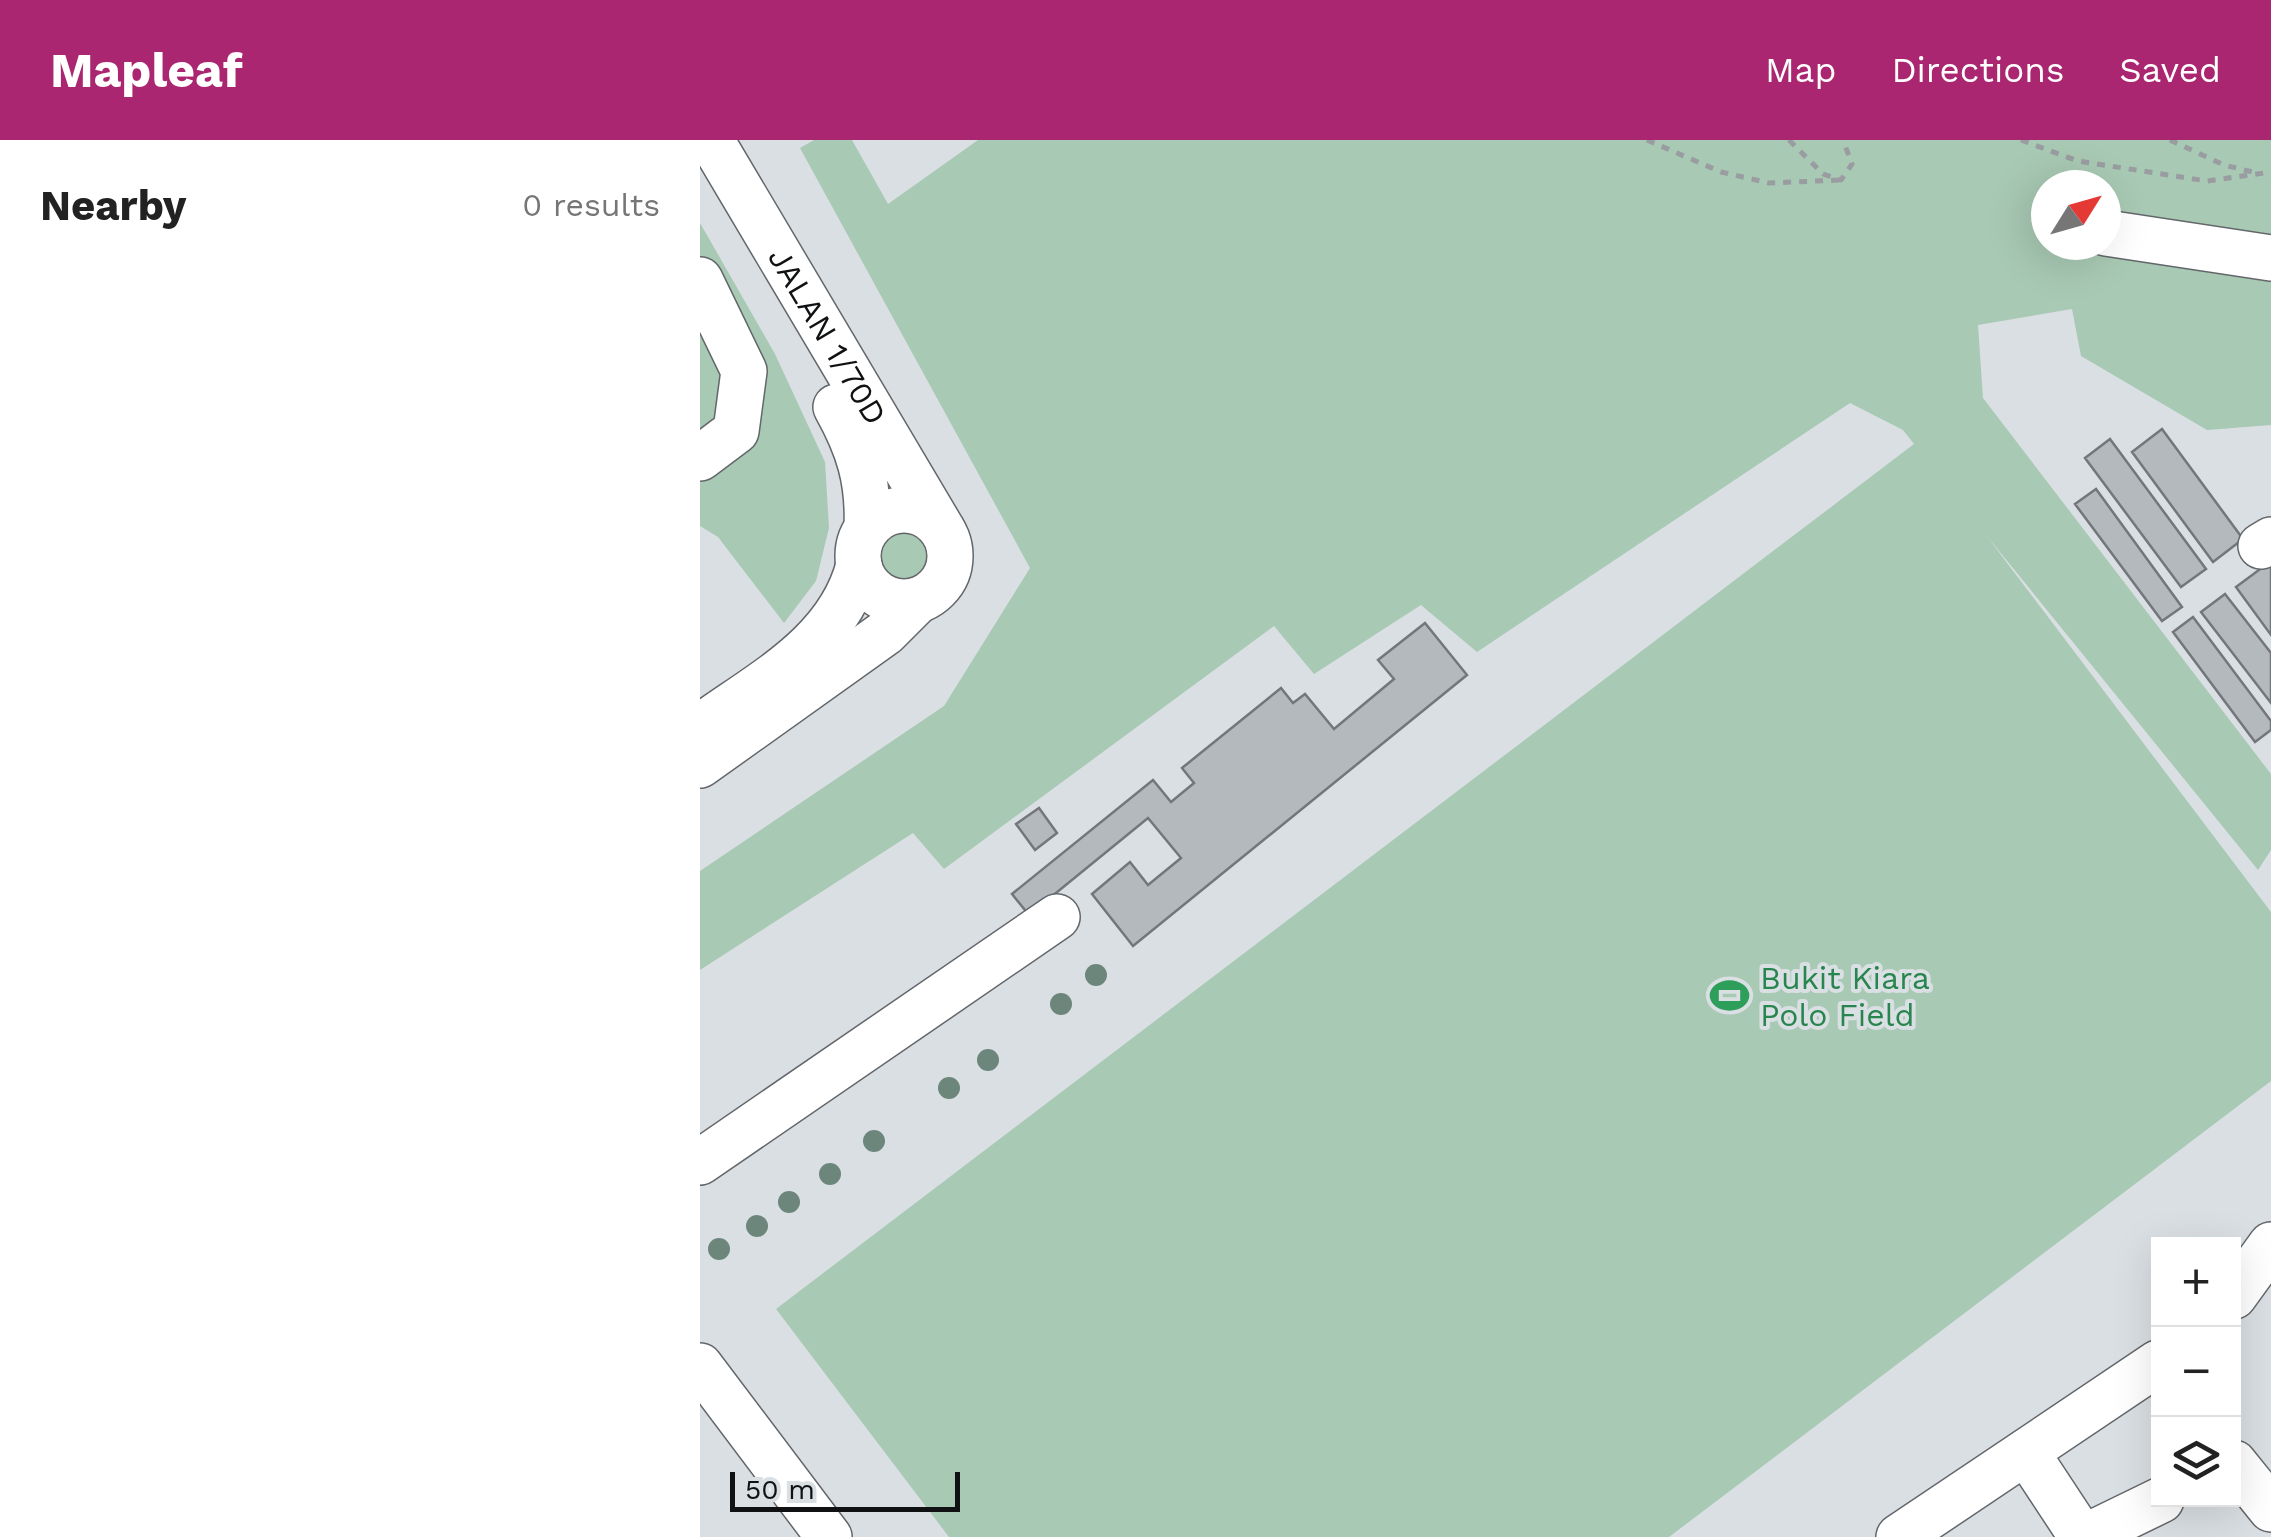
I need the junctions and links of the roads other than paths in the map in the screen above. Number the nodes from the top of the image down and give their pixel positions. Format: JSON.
{"nodes":[{"id":1,"x":711,"y":140,"type":"edge"},
{"id":2,"x":700,"y":174,"type":"edge"},
{"id":3,"x":2121,"y":235,"type":"edge"},
{"id":4,"x":2271,"y":258,"type":"edge"},
{"id":5,"x":700,"y":280,"type":"edge"},
{"id":6,"x":700,"y":458,"type":"edge"},
{"id":7,"x":943,"y":531,"type":"junction"},
{"id":8,"x":863,"y":546,"type":"junction"},
{"id":9,"x":918,"y":600,"type":"junction"},
{"id":10,"x":700,"y":727,"type":"edge"},
{"id":11,"x":700,"y":766,"type":"edge"},
{"id":12,"x":1057,"y":917,"type":"dead end"},
{"id":13,"x":700,"y":1162,"type":"edge"},
{"id":14,"x":2271,"y":1245,"type":"edge"},
{"id":15,"x":2241,"y":1286,"type":"edge"},
{"id":16,"x":700,"y":1366,"type":"edge"},
{"id":17,"x":2151,"y":1372,"type":"edge"},
{"id":18,"x":2026,"y":1452,"type":"junction"},
{"id":19,"x":2151,"y":1505,"type":"edge"},
{"id":20,"x":829,"y":1537,"type":"edge"},
{"id":21,"x":1900,"y":1537,"type":"edge"},
{"id":22,"x":2083,"y":1537,"type":"edge"}],
"edges":[{"from":1,"to":7,"type":"street","name":"JALAN 1/70D"},
{"from":2,"to":8,"type":"street","name":"JALAN 1/70D"},
{"from":3,"to":4,"type":"street"},
{"from":5,"to":6,"type":"street"},
{"from":7,"to":8,"type":"street"},
{"from":7,"to":9,"type":"street"},
{"from":8,"to":9,"type":"street"},
{"from":8,"to":10,"type":"street","name":"JALAN 1/70D"},
{"from":9,"to":11,"type":"street"},
{"from":12,"to":13,"type":"street"},
{"from":14,"to":15,"type":"street"},
{"from":16,"to":20,"type":"street"},
{"from":17,"to":18,"type":"street"},
{"from":18,"to":21,"type":"street"},
{"from":18,"to":22,"type":"street"},
{"from":19,"to":22,"type":"street"}]}
